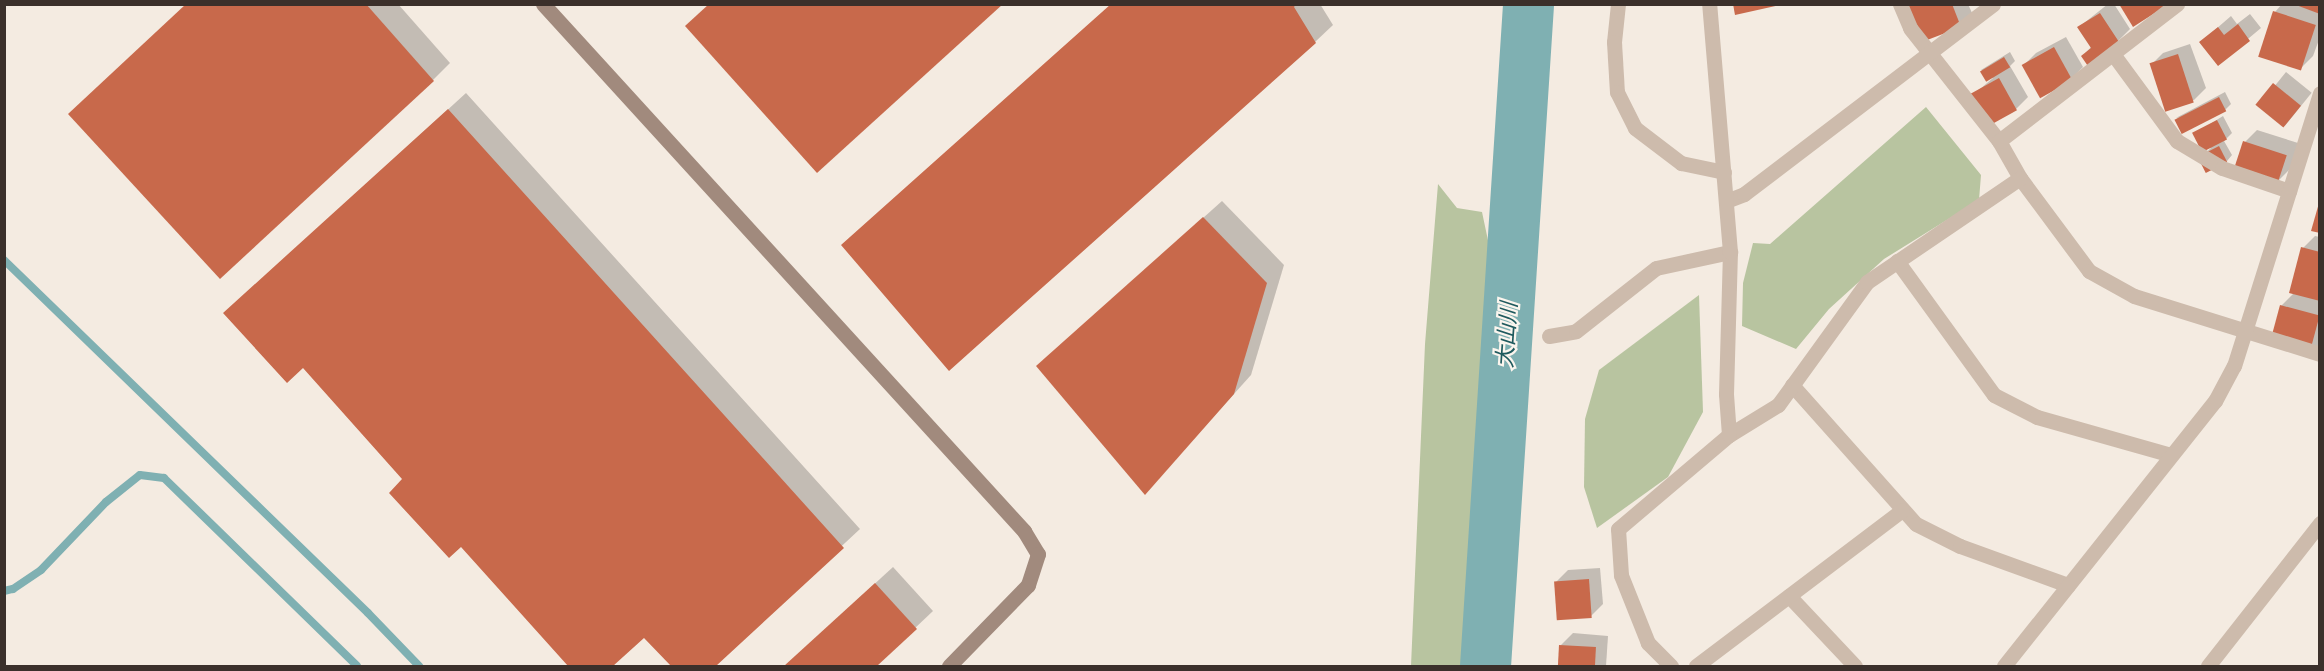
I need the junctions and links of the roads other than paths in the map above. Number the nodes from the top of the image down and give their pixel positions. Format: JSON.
{"nodes":[{"id":1,"x":543,"y":4,"type":"edge"},
{"id":2,"x":1618,"y":4,"type":"edge"},
{"id":3,"x":1709,"y":4,"type":"edge"},
{"id":4,"x":1900,"y":4,"type":"edge"},
{"id":5,"x":1993,"y":4,"type":"edge"},
{"id":6,"x":2177,"y":4,"type":"edge"},
{"id":7,"x":1929,"y":53,"type":"junction"},
{"id":8,"x":2113,"y":54,"type":"junction"},
{"id":9,"x":2319,"y":93,"type":"edge"},
{"id":10,"x":1999,"y":141,"type":"junction"},
{"id":11,"x":1724,"y":172,"type":"junction"},
{"id":12,"x":2020,"y":178,"type":"junction"},
{"id":13,"x":2289,"y":191,"type":"junction"},
{"id":14,"x":1726,"y":201,"type":"junction"},
{"id":15,"x":1730,"y":252,"type":"junction"},
{"id":16,"x":1897,"y":261,"type":"junction"},
{"id":17,"x":2246,"y":331,"type":"junction"},
{"id":18,"x":1549,"y":336,"type":"dead end"},
{"id":19,"x":2319,"y":354,"type":"edge"},
{"id":20,"x":1792,"y":385,"type":"junction"},
{"id":21,"x":1729,"y":435,"type":"junction"},
{"id":22,"x":2171,"y":455,"type":"junction"},
{"id":23,"x":1902,"y":510,"type":"junction"},
{"id":24,"x":2319,"y":523,"type":"edge"},
{"id":25,"x":2068,"y":585,"type":"junction"},
{"id":26,"x":1789,"y":596,"type":"junction"},
{"id":27,"x":949,"y":666,"type":"edge"},
{"id":28,"x":1671,"y":666,"type":"edge"},
{"id":29,"x":1696,"y":666,"type":"edge"},
{"id":30,"x":1855,"y":666,"type":"edge"},
{"id":31,"x":2004,"y":666,"type":"edge"},
{"id":32,"x":2208,"y":666,"type":"edge"}],
"edges":[{"from":1,"to":27,"type":"street"},
{"from":2,"to":11,"type":"street"},
{"from":3,"to":11,"type":"street"},
{"from":4,"to":7,"type":"street"},
{"from":5,"to":7,"type":"street"},
{"from":6,"to":8,"type":"street"},
{"from":7,"to":10,"type":"street"},
{"from":7,"to":14,"type":"street"},
{"from":8,"to":10,"type":"street"},
{"from":8,"to":13,"type":"street"},
{"from":9,"to":13,"type":"street"},
{"from":10,"to":12,"type":"street"},
{"from":11,"to":14,"type":"street"},
{"from":12,"to":16,"type":"street"},
{"from":12,"to":17,"type":"street"},
{"from":13,"to":17,"type":"street"},
{"from":14,"to":15,"type":"street"},
{"from":15,"to":18,"type":"street"},
{"from":15,"to":21,"type":"street"},
{"from":16,"to":20,"type":"street"},
{"from":16,"to":22,"type":"street"},
{"from":17,"to":19,"type":"street"},
{"from":17,"to":22,"type":"street"},
{"from":20,"to":21,"type":"street"},
{"from":20,"to":23,"type":"street"},
{"from":21,"to":28,"type":"street"},
{"from":22,"to":25,"type":"street"},
{"from":23,"to":25,"type":"street"},
{"from":23,"to":26,"type":"street"},
{"from":24,"to":32,"type":"street"},
{"from":25,"to":31,"type":"street"},
{"from":26,"to":29,"type":"street"},
{"from":26,"to":30,"type":"street"}]}
